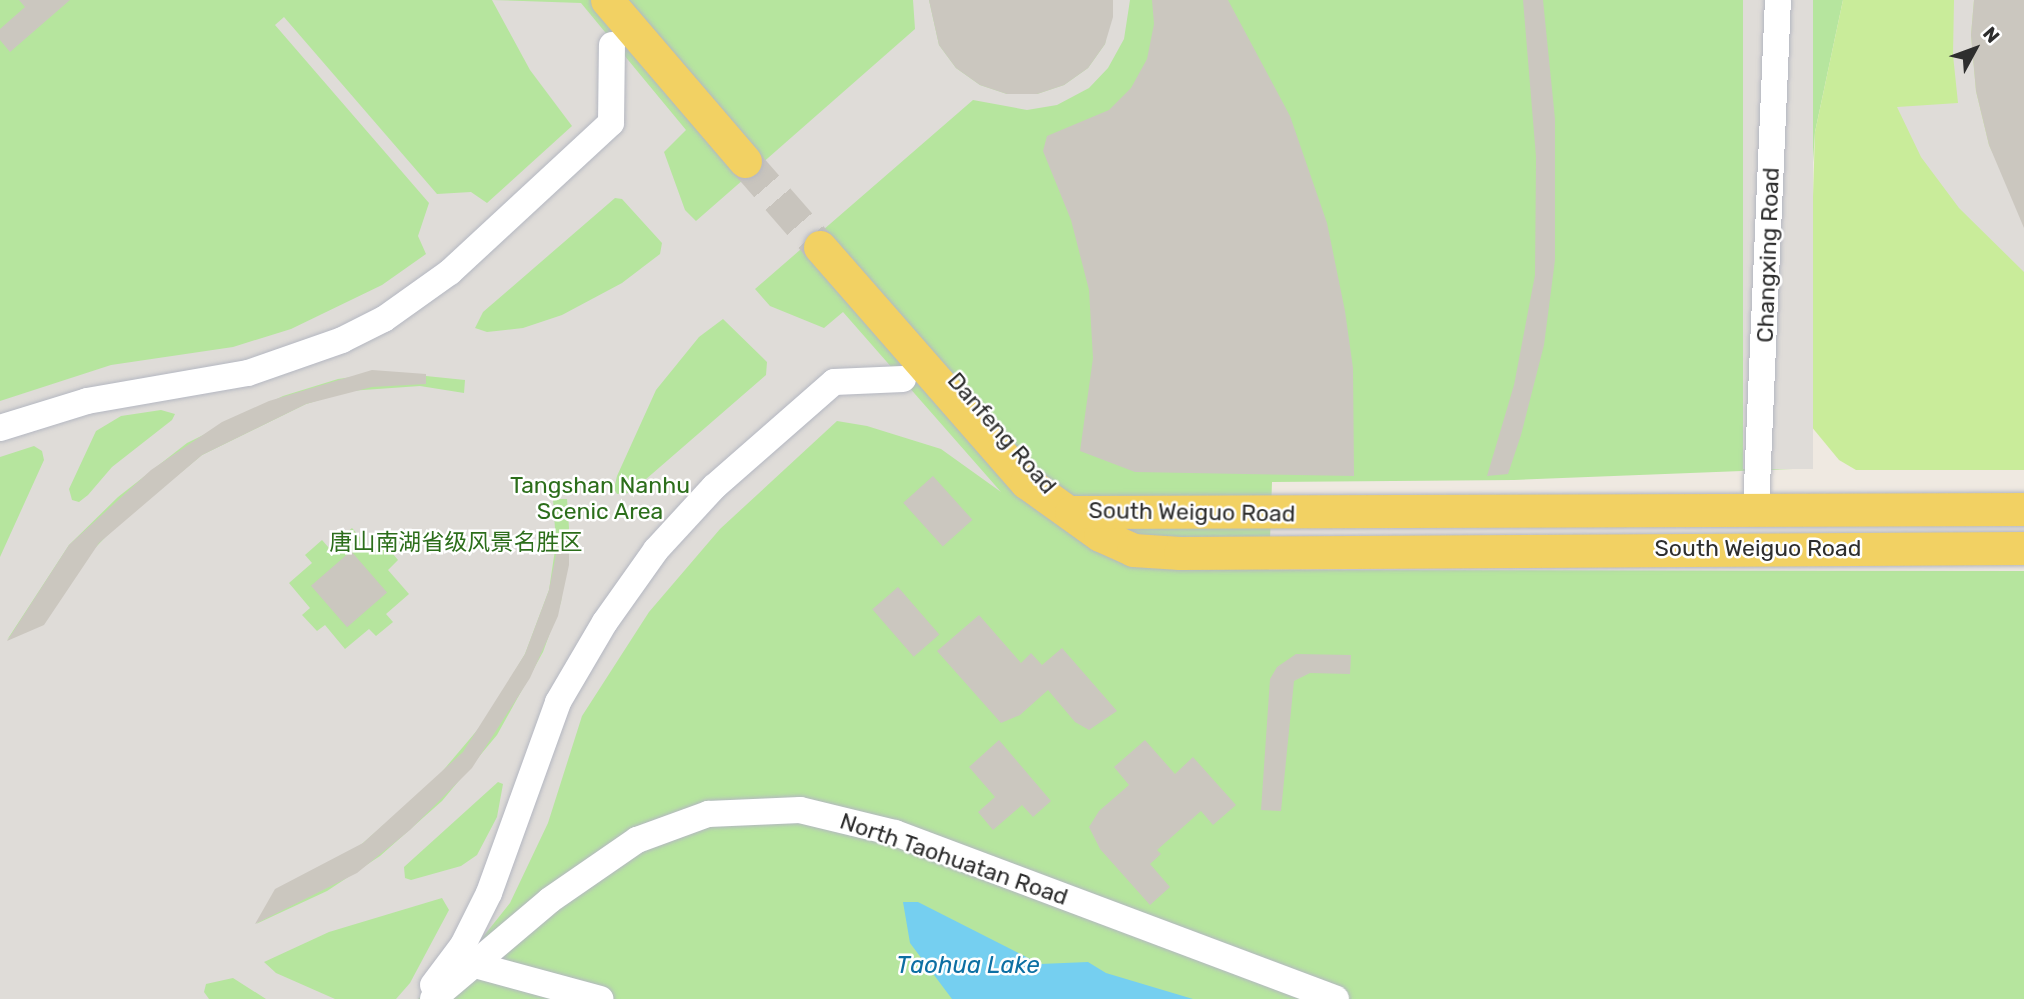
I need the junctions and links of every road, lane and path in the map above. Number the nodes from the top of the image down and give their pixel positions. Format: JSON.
{"nodes":[{"id":1,"x":607,"y":0,"type":"edge"},
{"id":2,"x":625,"y":0,"type":"edge"},
{"id":3,"x":1778,"y":0,"type":"edge"},
{"id":4,"x":612,"y":45,"type":"dead end"},
{"id":5,"x":825,"y":241,"type":"tunnel mouth"},
{"id":6,"x":903,"y":379,"type":"dead end"},
{"id":7,"x":0,"y":428,"type":"edge"},
{"id":8,"x":1756,"y":509,"type":"junction"},
{"id":9,"x":2024,"y":509,"type":"edge"},
{"id":10,"x":1071,"y":512,"type":"junction"},
{"id":11,"x":1753,"y":548,"type":"junction"},
{"id":12,"x":2024,"y":548,"type":"edge"},
{"id":13,"x":475,"y":965,"type":"junction"},
{"id":14,"x":432,"y":993,"type":"edge"},
{"id":15,"x":600,"y":999,"type":"edge"},
{"id":16,"x":1336,"y":999,"type":"edge"}],
"edges":[{"from":1,"to":2,"type":"main road"},
{"from":3,"to":8,"type":"street","name":"Changxing Road"},
{"from":4,"to":7,"type":"street"},
{"from":5,"to":10,"type":"main road","name":"Danfeng Road"},
{"from":6,"to":14,"type":"street"},
{"from":8,"to":9,"type":"main road","name":"South Weiguo Road"},
{"from":8,"to":10,"type":"main road","name":"South Weiguo Road"},
{"from":8,"to":11,"type":"main road"},
{"from":10,"to":11,"type":"main road","name":"South Weiguo Road"},
{"from":11,"to":12,"type":"main road","name":"South Weiguo Road"},
{"from":13,"to":14,"type":"street","name":"North Taohuatan Road"},
{"from":13,"to":15,"type":"street"},
{"from":13,"to":16,"type":"street","name":"North Taohuatan Road"}]}
